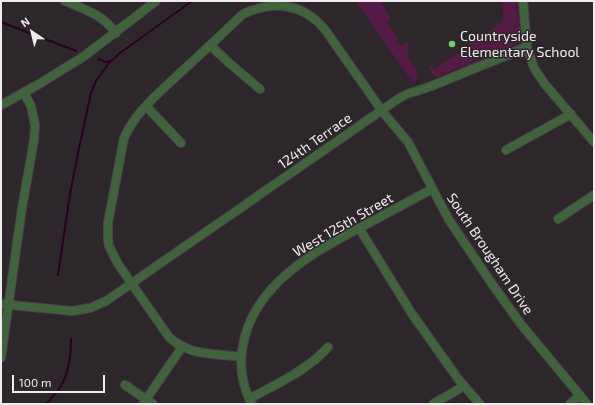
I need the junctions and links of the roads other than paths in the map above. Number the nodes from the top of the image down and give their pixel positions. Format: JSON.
{"nodes":[{"id":1,"x":65,"y":1,"type":"edge"},
{"id":2,"x":156,"y":1,"type":"edge"},
{"id":3,"x":523,"y":1,"type":"edge"},
{"id":4,"x":116,"y":33,"type":"junction"},
{"id":5,"x":210,"y":45,"type":"junction"},
{"id":6,"x":527,"y":47,"type":"junction"},
{"id":7,"x":260,"y":89,"type":"dead end"},
{"id":8,"x":24,"y":93,"type":"junction"},
{"id":9,"x":1,"y":105,"type":"edge"},
{"id":10,"x":146,"y":106,"type":"junction"},
{"id":11,"x":382,"y":111,"type":"junction"},
{"id":12,"x":571,"y":114,"type":"junction"},
{"id":13,"x":594,"y":142,"type":"edge"},
{"id":14,"x":181,"y":143,"type":"dead end"},
{"id":15,"x":506,"y":150,"type":"dead end"},
{"id":16,"x":432,"y":189,"type":"junction"},
{"id":17,"x":594,"y":195,"type":"edge"},
{"id":18,"x":558,"y":219,"type":"dead end"},
{"id":19,"x":359,"y":228,"type":"junction"},
{"id":20,"x":132,"y":284,"type":"junction"},
{"id":21,"x":5,"y":304,"type":"edge"},
{"id":22,"x":182,"y":346,"type":"junction"},
{"id":23,"x":328,"y":347,"type":"dead end"},
{"id":24,"x":241,"y":357,"type":"junction"},
{"id":25,"x":1,"y":358,"type":"edge"},
{"id":26,"x":125,"y":385,"type":"dead end"},
{"id":27,"x":464,"y":386,"type":"junction"},
{"id":28,"x":580,"y":395,"type":"junction"},
{"id":29,"x":147,"y":402,"type":"edge"},
{"id":30,"x":250,"y":402,"type":"edge"},
{"id":31,"x":433,"y":404,"type":"edge"},
{"id":32,"x":480,"y":404,"type":"edge"},
{"id":33,"x":570,"y":404,"type":"edge"},
{"id":34,"x":587,"y":404,"type":"edge"}],
"edges":[{"from":1,"to":4,"type":"street"},
{"from":2,"to":4,"type":"street"},
{"from":3,"to":6,"type":"street"},
{"from":4,"to":8,"type":"street"},
{"from":5,"to":7,"type":"street"},
{"from":5,"to":10,"type":"street","name":"South Brougham Drive"},
{"from":5,"to":11,"type":"street","name":"South Brougham Drive"},
{"from":6,"to":11,"type":"street","name":"124th Terrace"},
{"from":6,"to":12,"type":"street"},
{"from":8,"to":9,"type":"street"},
{"from":8,"to":21,"type":"street"},
{"from":10,"to":14,"type":"street"},
{"from":10,"to":20,"type":"street","name":"South Brougham Drive"},
{"from":11,"to":16,"type":"street","name":"South Brougham Drive"},
{"from":11,"to":20,"type":"street","name":"124th Terrace"},
{"from":12,"to":13,"type":"street"},
{"from":12,"to":15,"type":"street"},
{"from":16,"to":19,"type":"street","name":"West 125th Street"},
{"from":16,"to":28,"type":"street","name":"South Brougham Drive"},
{"from":17,"to":18,"type":"street"},
{"from":19,"to":24,"type":"street","name":"West 125th Street"},
{"from":19,"to":27,"type":"street"},
{"from":20,"to":21,"type":"street","name":"124th Terrace"},
{"from":20,"to":22,"type":"street","name":"South Brougham Drive"},
{"from":21,"to":25,"type":"street"},
{"from":22,"to":24,"type":"street","name":"South Brougham Drive"},
{"from":22,"to":29,"type":"street"},
{"from":23,"to":30,"type":"street"},
{"from":24,"to":30,"type":"street","name":"West 125th Street"},
{"from":26,"to":29,"type":"street"},
{"from":27,"to":31,"type":"street"},
{"from":27,"to":32,"type":"street"},
{"from":28,"to":33,"type":"street"},
{"from":28,"to":34,"type":"street","name":"South Brougham Drive"}]}
